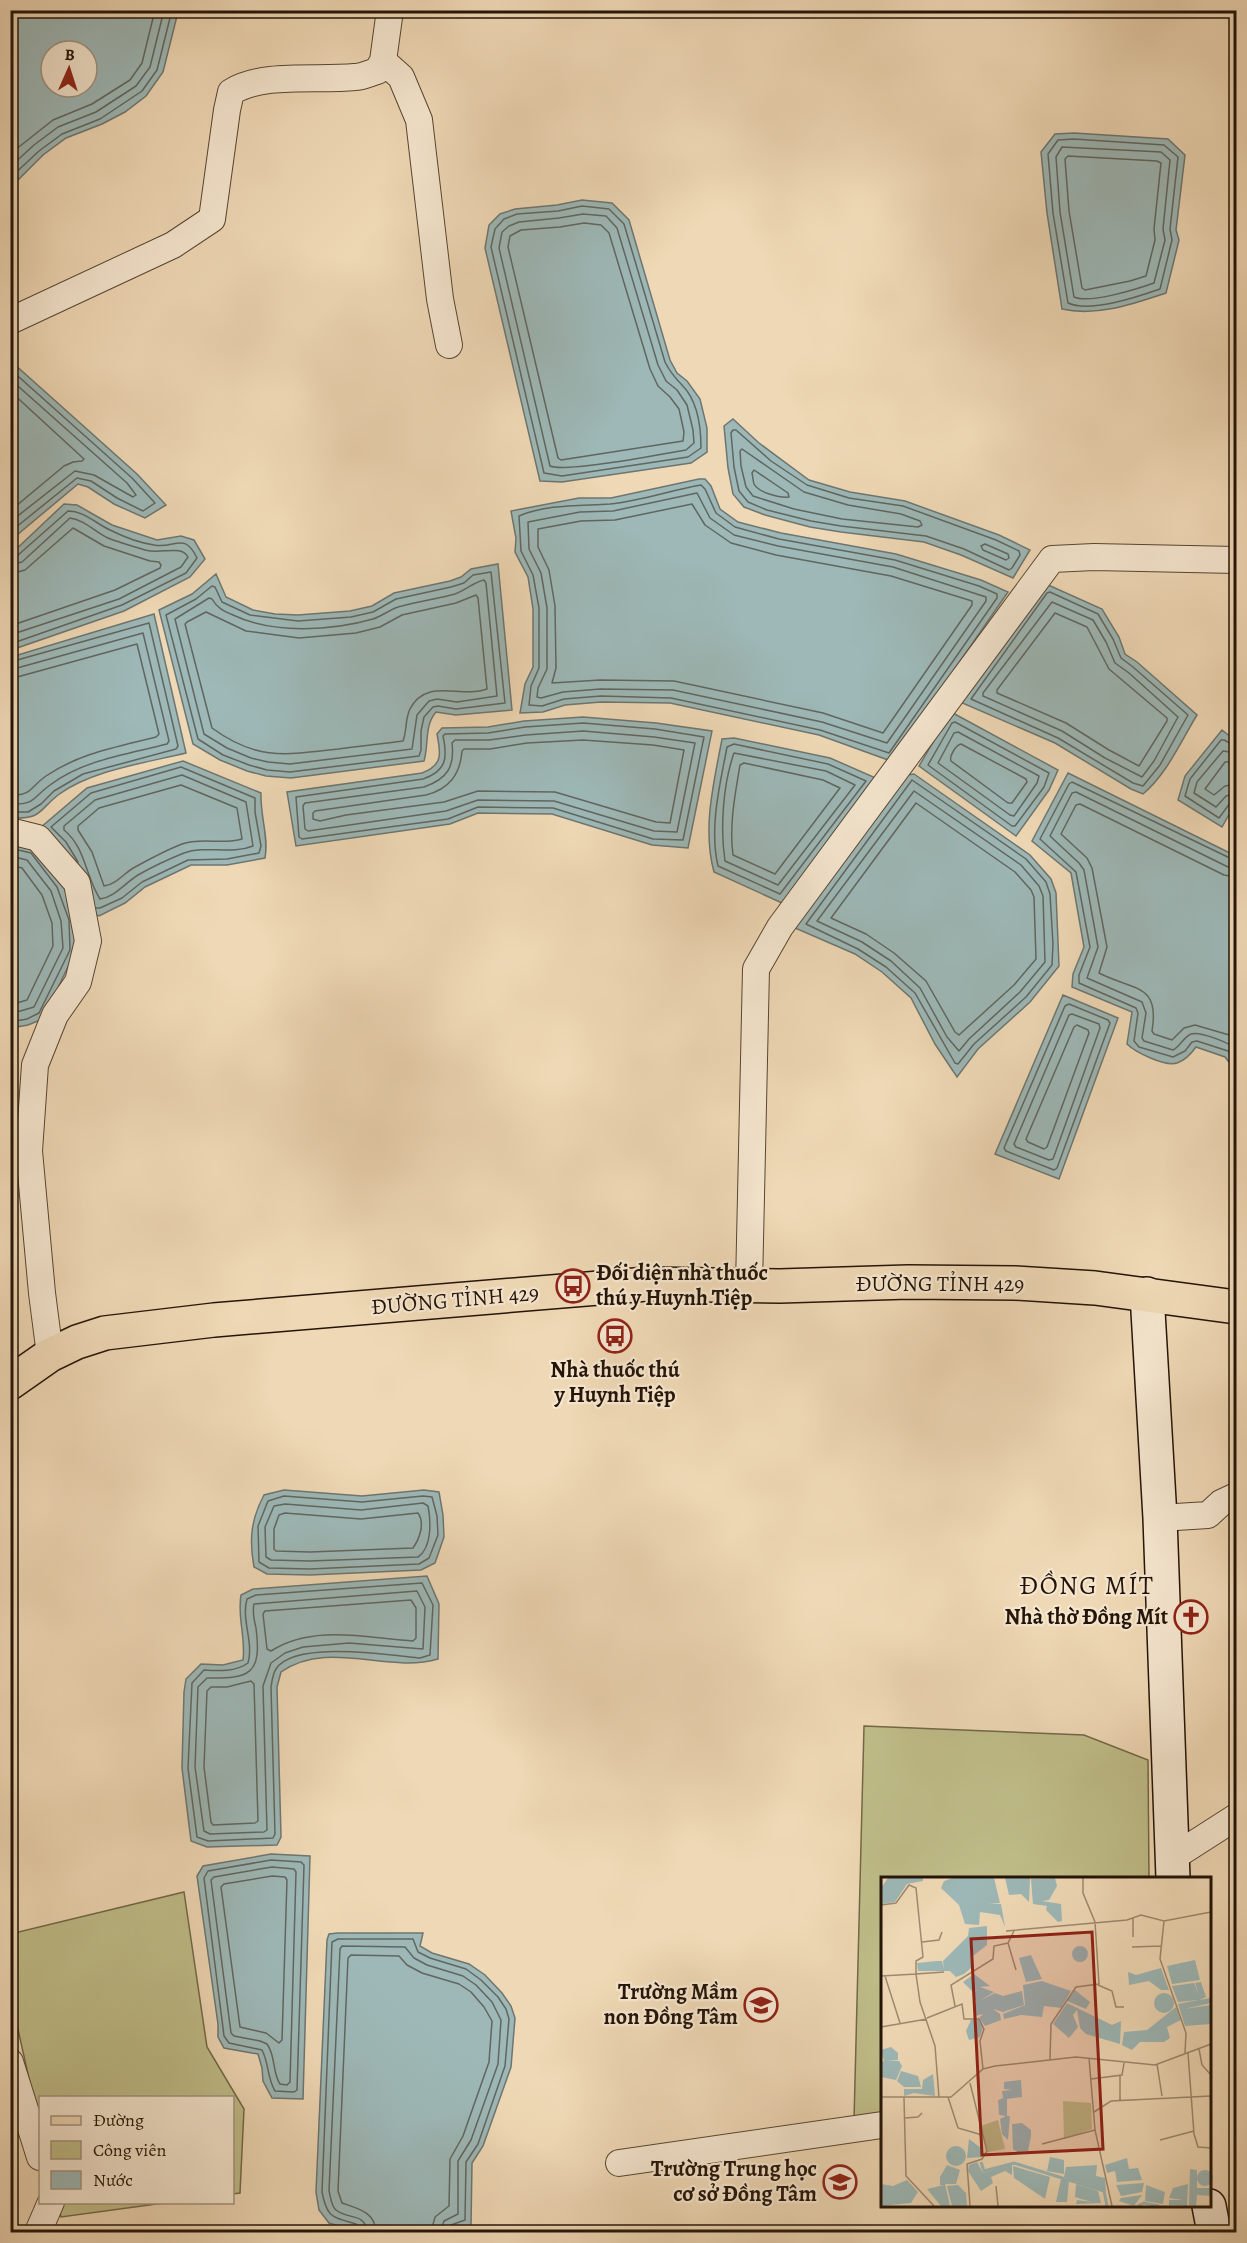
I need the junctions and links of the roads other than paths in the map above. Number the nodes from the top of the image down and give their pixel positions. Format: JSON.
{"nodes":[{"id":1,"x":390,"y":10,"type":"edge"},
{"id":2,"x":383,"y":61,"type":"junction"},
{"id":3,"x":10,"y":321,"type":"edge"},
{"id":4,"x":449,"y":345,"type":"dead end"},
{"id":5,"x":1236,"y":560,"type":"edge"},
{"id":6,"x":10,"y":831,"type":"edge"},
{"id":7,"x":749,"y":1286,"type":"junction"},
{"id":8,"x":1147,"y":1294,"type":"junction"},
{"id":9,"x":1236,"y":1307,"type":"edge"},
{"id":10,"x":50,"y":1355,"type":"junction"},
{"id":11,"x":10,"y":1383,"type":"edge"},
{"id":12,"x":1236,"y":1496,"type":"edge"},
{"id":13,"x":1160,"y":1518,"type":"junction"},
{"id":14,"x":1236,"y":1816,"type":"edge"},
{"id":15,"x":1172,"y":1868,"type":"edge"},
{"id":16,"x":10,"y":2062,"type":"edge"},
{"id":17,"x":881,"y":2125,"type":"edge"},
{"id":18,"x":39,"y":2154,"type":"edge"},
{"id":19,"x":618,"y":2163,"type":"dead end"},
{"id":20,"x":50,"y":2204,"type":"edge"},
{"id":21,"x":1209,"y":2207,"type":"edge"},
{"id":22,"x":38,"y":2232,"type":"edge"},
{"id":23,"x":1214,"y":2232,"type":"edge"}],
"edges":[{"from":1,"to":2,"type":"street"},
{"from":2,"to":3,"type":"street"},
{"from":2,"to":4,"type":"street"},
{"from":5,"to":7,"type":"street"},
{"from":6,"to":10,"type":"street"},
{"from":7,"to":8,"type":"main road","name":"ĐƯỜNG TỈNH 429"},
{"from":7,"to":10,"type":"main road","name":"ĐƯỜNG TỈNH 429"},
{"from":8,"to":9,"type":"main road","name":"ĐƯỜNG TỈNH 429"},
{"from":8,"to":13,"type":"street"},
{"from":10,"to":11,"type":"main road","name":"ĐƯỜNG TỈNH 429"},
{"from":12,"to":13,"type":"street"},
{"from":13,"to":15,"type":"street"},
{"from":14,"to":15,"type":"street"},
{"from":16,"to":18,"type":"street"},
{"from":17,"to":19,"type":"street"},
{"from":20,"to":22,"type":"street"},
{"from":21,"to":23,"type":"street"}]}
